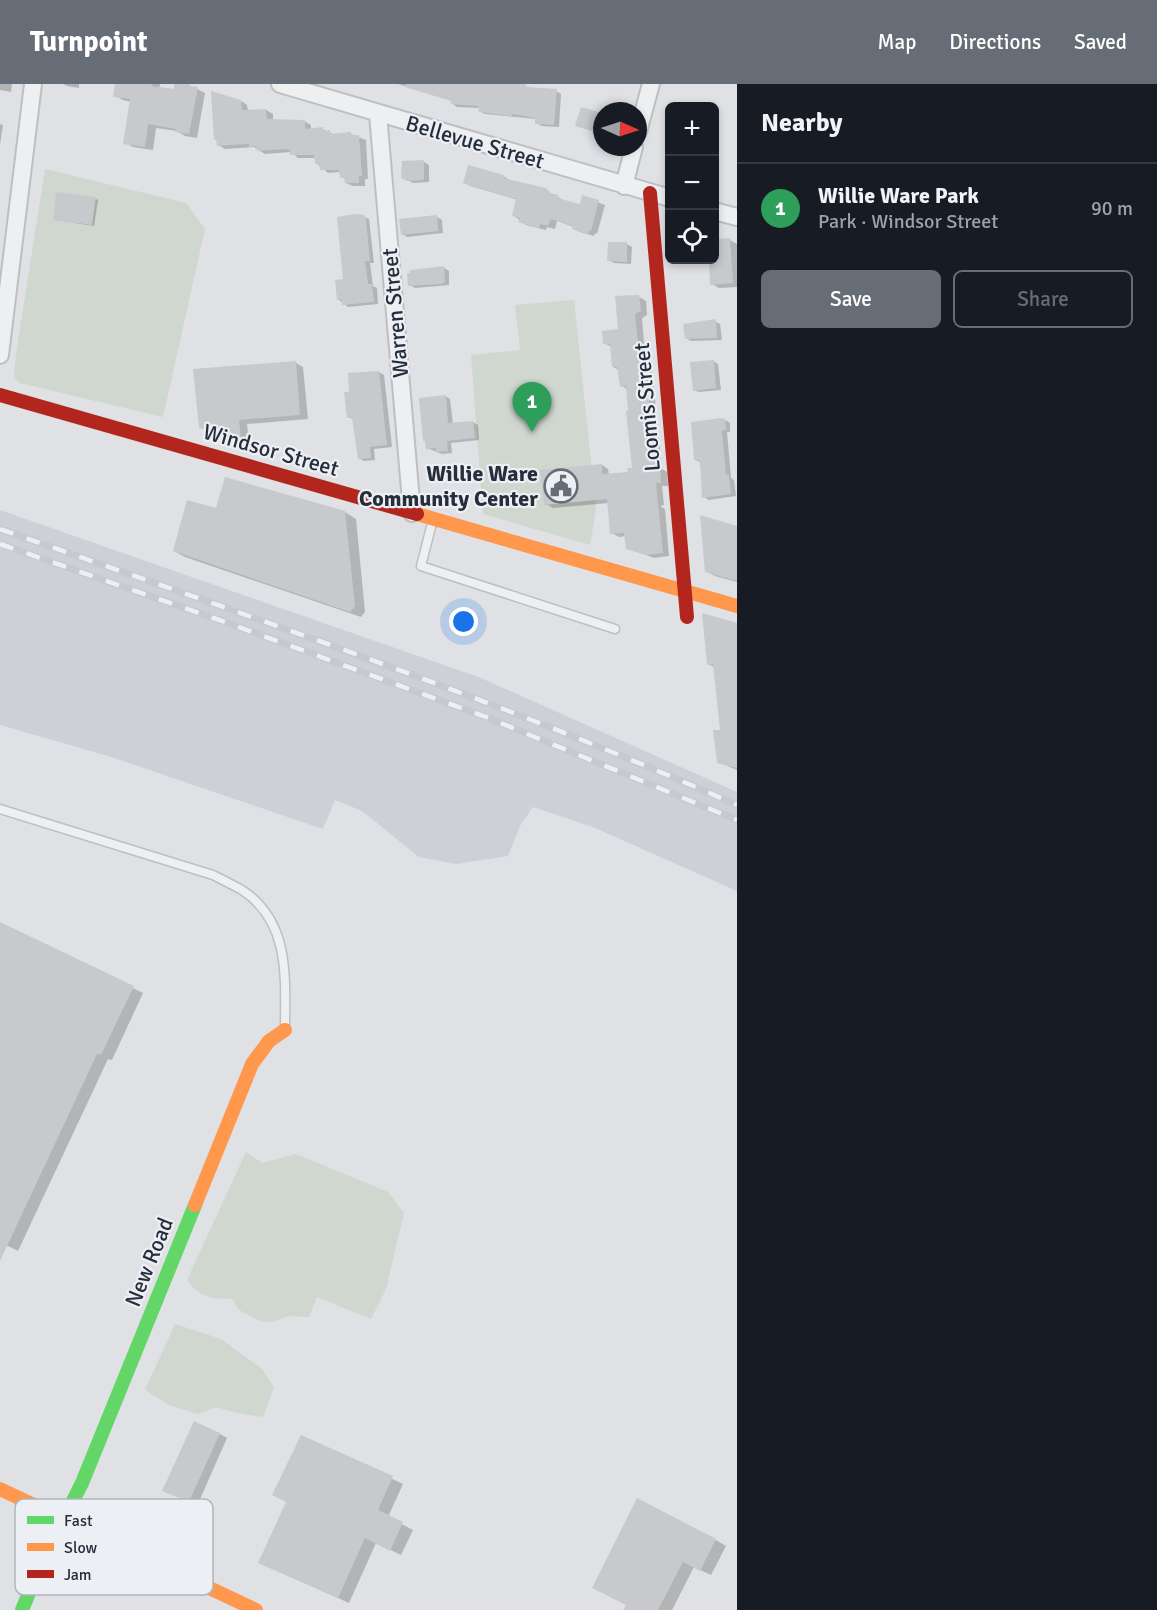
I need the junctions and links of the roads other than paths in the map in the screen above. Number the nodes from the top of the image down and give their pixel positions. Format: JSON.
{"nodes":[{"id":1,"x":33,"y":84,"type":"edge"},
{"id":2,"x":280,"y":84,"type":"edge"},
{"id":3,"x":651,"y":84,"type":"edge"},
{"id":4,"x":646,"y":102,"type":"edge"},
{"id":5,"x":378,"y":114,"type":"junction"},
{"id":6,"x":632,"y":156,"type":"edge"},
{"id":7,"x":624,"y":186,"type":"junction"},
{"id":8,"x":650,"y":193,"type":"junction"},
{"id":9,"x":665,"y":197,"type":"edge"},
{"id":10,"x":719,"y":212,"type":"edge"},
{"id":11,"x":737,"y":217,"type":"edge"},
{"id":12,"x":0,"y":355,"type":"edge"},
{"id":13,"x":0,"y":395,"type":"edge"},
{"id":14,"x":412,"y":513,"type":"junction"},
{"id":15,"x":433,"y":518,"type":"junction"},
{"id":16,"x":685,"y":591,"type":"junction"},
{"id":17,"x":737,"y":606,"type":"edge"},
{"id":18,"x":687,"y":616,"type":"dead end"},
{"id":19,"x":615,"y":629,"type":"dead end"},
{"id":20,"x":0,"y":808,"type":"edge"},
{"id":21,"x":285,"y":1030,"type":"joint"},
{"id":22,"x":0,"y":1490,"type":"edge"},
{"id":23,"x":19,"y":1499,"type":"edge"},
{"id":24,"x":74,"y":1499,"type":"edge"},
{"id":25,"x":213,"y":1590,"type":"edge"},
{"id":26,"x":28,"y":1595,"type":"edge"},
{"id":27,"x":22,"y":1610,"type":"edge"},
{"id":28,"x":256,"y":1610,"type":"edge"}],
"edges":[{"from":1,"to":12,"type":"street"},
{"from":2,"to":5,"type":"street","name":"Bellevue Street"},
{"from":3,"to":4,"type":"street"},
{"from":5,"to":7,"type":"street","name":"Bellevue Street"},
{"from":5,"to":14,"type":"street","name":"Warren Street"},
{"from":6,"to":7,"type":"street"},
{"from":7,"to":8,"type":"street","name":"Bellevue Street"},
{"from":8,"to":9,"type":"street","name":"Bellevue Street"},
{"from":8,"to":16,"type":"street","name":"Loomis Street"},
{"from":10,"to":11,"type":"street"},
{"from":13,"to":14,"type":"street","name":"Windsor Street"},
{"from":14,"to":15,"type":"street","name":"Windsor Street"},
{"from":15,"to":16,"type":"street","name":"Windsor Street"},
{"from":15,"to":19,"type":"lane"},
{"from":16,"to":17,"type":"street","name":"Windsor Street"},
{"from":16,"to":18,"type":"street","name":"Loomis Street"},
{"from":20,"to":21,"type":"lane"},
{"from":21,"to":24,"type":"street","name":"New Road"},
{"from":22,"to":23,"type":"street"},
{"from":25,"to":28,"type":"street"},
{"from":26,"to":27,"type":"street","name":"New Road"}]}
